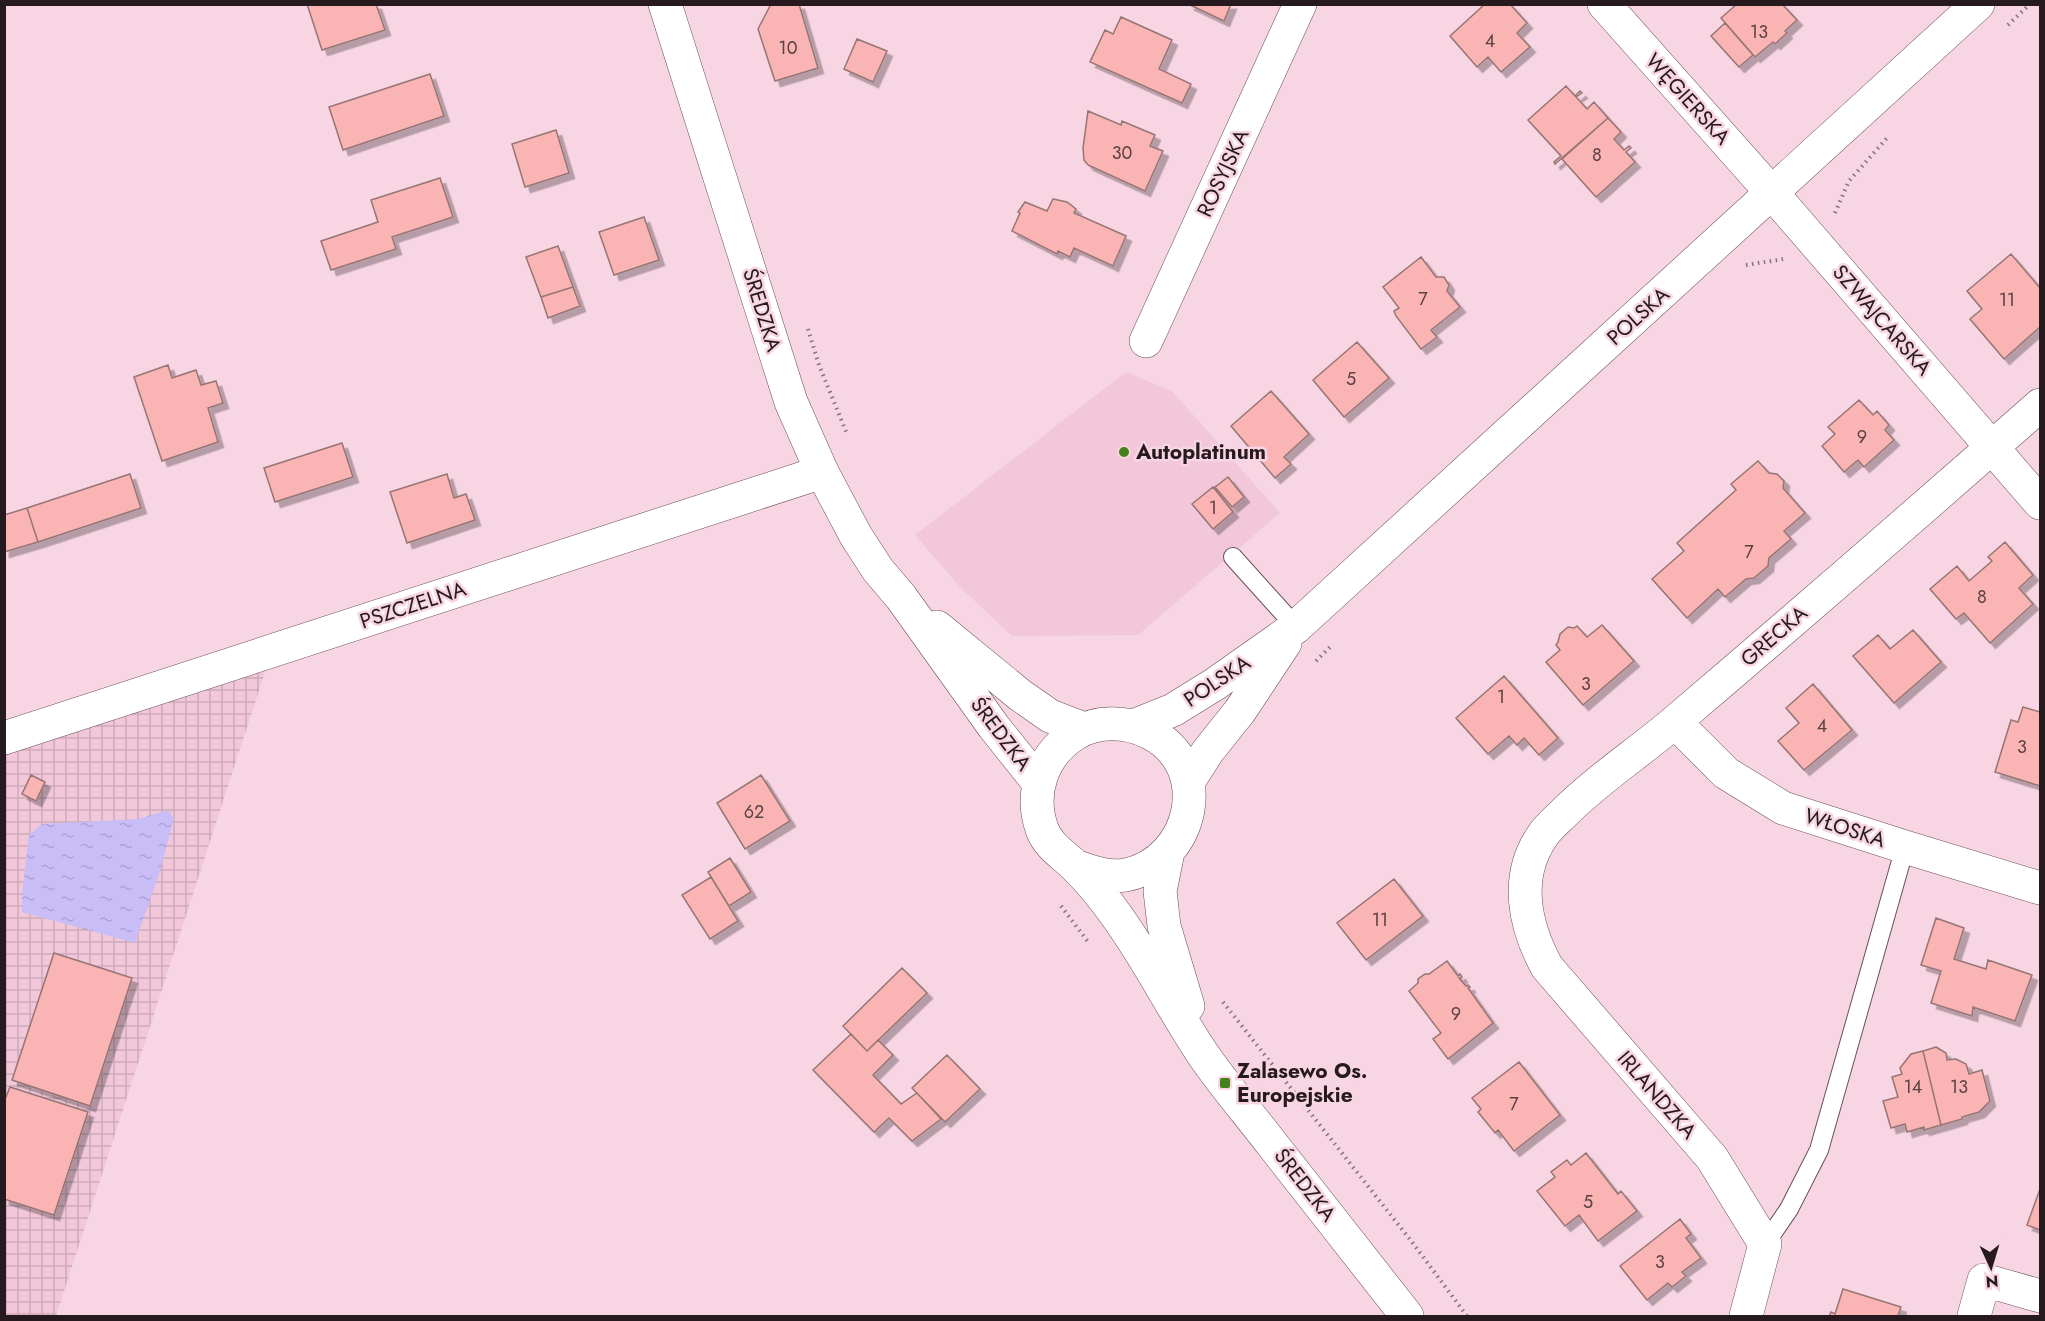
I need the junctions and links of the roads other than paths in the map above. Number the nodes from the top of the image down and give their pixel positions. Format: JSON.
{"nodes":[{"id":1,"x":665,"y":4,"type":"edge"},
{"id":2,"x":1300,"y":4,"type":"edge"},
{"id":3,"x":1604,"y":4,"type":"edge"},
{"id":4,"x":1978,"y":4,"type":"edge"},
{"id":5,"x":1772,"y":193,"type":"junction"},
{"id":6,"x":1146,"y":341,"type":"dead end"},
{"id":7,"x":2040,"y":405,"type":"edge"},
{"id":8,"x":1992,"y":447,"type":"junction"},
{"id":9,"x":822,"y":472,"type":"junction"},
{"id":10,"x":2040,"y":503,"type":"edge"},
{"id":11,"x":1233,"y":557,"type":"dead end"},
{"id":12,"x":901,"y":597,"type":"junction"},
{"id":13,"x":1296,"y":627,"type":"junction"},
{"id":14,"x":1675,"y":722,"type":"junction"},
{"id":15,"x":1133,"y":726,"type":"junction"},
{"id":16,"x":1084,"y":729,"type":"junction"},
{"id":17,"x":4,"y":738,"type":"edge"},
{"id":18,"x":1038,"y":782,"type":"junction"},
{"id":19,"x":1188,"y":782,"type":"junction"},
{"id":20,"x":1905,"y":847,"type":"junction"},
{"id":21,"x":1168,"y":852,"type":"junction"},
{"id":22,"x":1075,"y":866,"type":"junction"},
{"id":23,"x":1525,"y":879,"type":"joint"},
{"id":24,"x":2040,"y":888,"type":"edge"},
{"id":25,"x":1203,"y":1054,"type":"junction"},
{"id":26,"x":1765,"y":1244,"type":"junction"},
{"id":27,"x":2040,"y":1296,"type":"edge"},
{"id":28,"x":1407,"y":1317,"type":"edge"},
{"id":29,"x":1746,"y":1317,"type":"edge"},
{"id":30,"x":1974,"y":1317,"type":"edge"}],
"edges":[{"from":1,"to":9,"type":"street","name":"ŚREDZKA"},
{"from":2,"to":6,"type":"street","name":"ROSYJSKA"},
{"from":3,"to":5,"type":"street","name":"WĘGIERSKA"},
{"from":4,"to":5,"type":"street","name":"POLSKA"},
{"from":5,"to":8,"type":"street","name":"SZWAJCARSKA"},
{"from":5,"to":13,"type":"street","name":"POLSKA"},
{"from":7,"to":8,"type":"street","name":"GRECKA"},
{"from":8,"to":10,"type":"street","name":"SZWAJCARSKA"},
{"from":8,"to":14,"type":"street","name":"GRECKA"},
{"from":9,"to":12,"type":"street","name":"ŚREDZKA"},
{"from":9,"to":17,"type":"street","name":"PSZCZELNA"},
{"from":11,"to":13,"type":"lane"},
{"from":12,"to":16,"type":"street","name":"ŚREDZKA"},
{"from":12,"to":18,"type":"street","name":"ŚREDZKA"},
{"from":13,"to":15,"type":"street","name":"POLSKA"},
{"from":13,"to":19,"type":"street","name":"POLSKA"},
{"from":14,"to":20,"type":"street","name":"WŁOSKA"},
{"from":14,"to":23,"type":"street","name":"GRECKA"},
{"from":15,"to":16,"type":"street"},
{"from":15,"to":19,"type":"street"},
{"from":16,"to":18,"type":"street"},
{"from":18,"to":22,"type":"street"},
{"from":19,"to":21,"type":"street"},
{"from":20,"to":24,"type":"street","name":"WŁOSKA"},
{"from":20,"to":26,"type":"lane"},
{"from":21,"to":22,"type":"street"},
{"from":21,"to":25,"type":"street","name":"ŚREDZKA"},
{"from":22,"to":25,"type":"street","name":"ŚREDZKA"},
{"from":23,"to":26,"type":"street","name":"IRLANDZKA"},
{"from":25,"to":28,"type":"street","name":"ŚREDZKA"},
{"from":26,"to":29,"type":"street"},
{"from":27,"to":30,"type":"street"}]}
